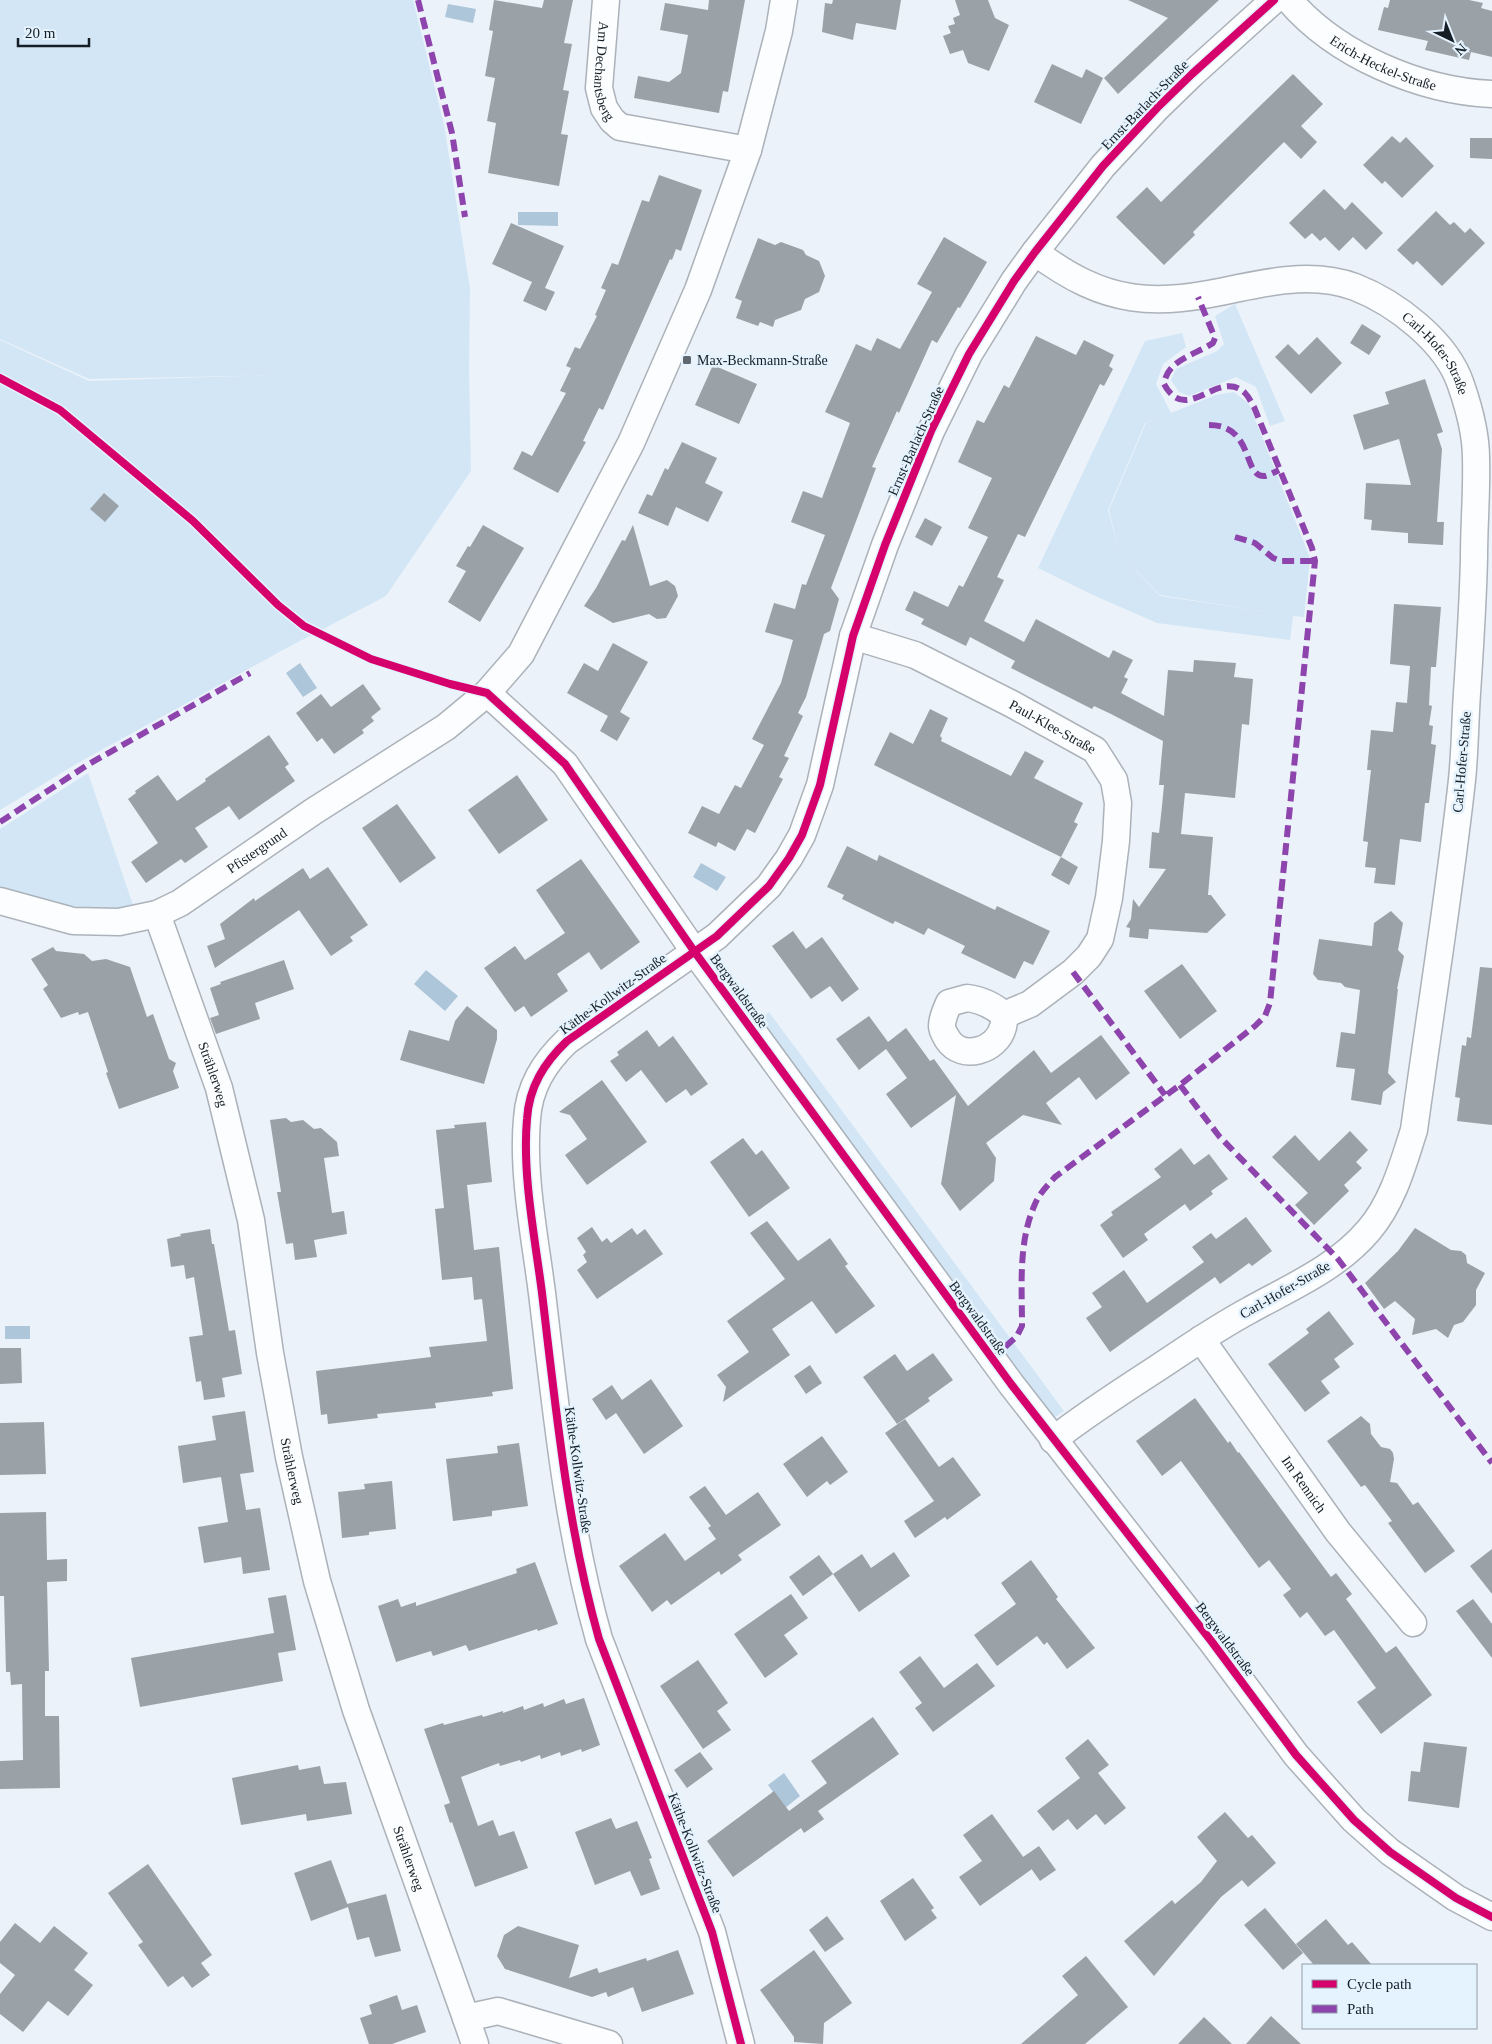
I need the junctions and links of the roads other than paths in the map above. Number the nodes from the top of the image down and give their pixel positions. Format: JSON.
{"nodes":[{"id":1,"x":606,"y":0,"type":"edge"},
{"id":2,"x":784,"y":0,"type":"edge"},
{"id":3,"x":1274,"y":0,"type":"edge"},
{"id":4,"x":1289,"y":0,"type":"edge"},
{"id":5,"x":1492,"y":94,"type":"edge"},
{"id":6,"x":748,"y":150,"type":"junction"},
{"id":7,"x":1035,"y":252,"type":"junction"},
{"id":8,"x":854,"y":636,"type":"junction"},
{"id":9,"x":487,"y":693,"type":"junction"},
{"id":10,"x":0,"y":900,"type":"edge"},
{"id":11,"x":157,"y":914,"type":"junction"},
{"id":12,"x":694,"y":950,"type":"junction"},
{"id":13,"x":1004,"y":1016,"type":"dead end"},
{"id":14,"x":1201,"y":1339,"type":"junction"},
{"id":15,"x":1053,"y":1440,"type":"junction"},
{"id":16,"x":1413,"y":1623,"type":"dead end"},
{"id":17,"x":1492,"y":1917,"type":"edge"},
{"id":18,"x":466,"y":2018,"type":"junction"},
{"id":19,"x":475,"y":2044,"type":"edge"},
{"id":20,"x":609,"y":2044,"type":"edge"},
{"id":21,"x":741,"y":2044,"type":"edge"}],
"edges":[{"from":1,"to":6,"type":"street","name":"Am Dechantsberg"},
{"from":2,"to":6,"type":"street"},
{"from":3,"to":7,"type":"street","name":"Ernst-Barlach-Straße"},
{"from":4,"to":5,"type":"street","name":"Erich-Heckel-Straße"},
{"from":6,"to":9,"type":"street"},
{"from":7,"to":8,"type":"street","name":"Ernst-Barlach-Straße"},
{"from":7,"to":14,"type":"street","name":"Carl-Hofer-Straße"},
{"from":8,"to":12,"type":"street","name":"Ernst-Barlach-Straße"},
{"from":8,"to":13,"type":"street","name":"Paul-Klee-Straße"},
{"from":9,"to":11,"type":"street","name":"Pfistergrund"},
{"from":9,"to":12,"type":"street","name":"Bergwaldstraße"},
{"from":10,"to":11,"type":"street","name":"Pfistergrund"},
{"from":11,"to":18,"type":"street","name":"Strählerweg"},
{"from":12,"to":15,"type":"street","name":"Bergwaldstraße"},
{"from":12,"to":21,"type":"street","name":"Käthe-Kollwitz-Straße"},
{"from":14,"to":15,"type":"street","name":"Carl-Hofer-Straße"},
{"from":14,"to":16,"type":"street","name":"Im Rennich"},
{"from":15,"to":17,"type":"street","name":"Bergwaldstraße"},
{"from":18,"to":19,"type":"street","name":"Strählerweg"},
{"from":18,"to":20,"type":"street"}]}
